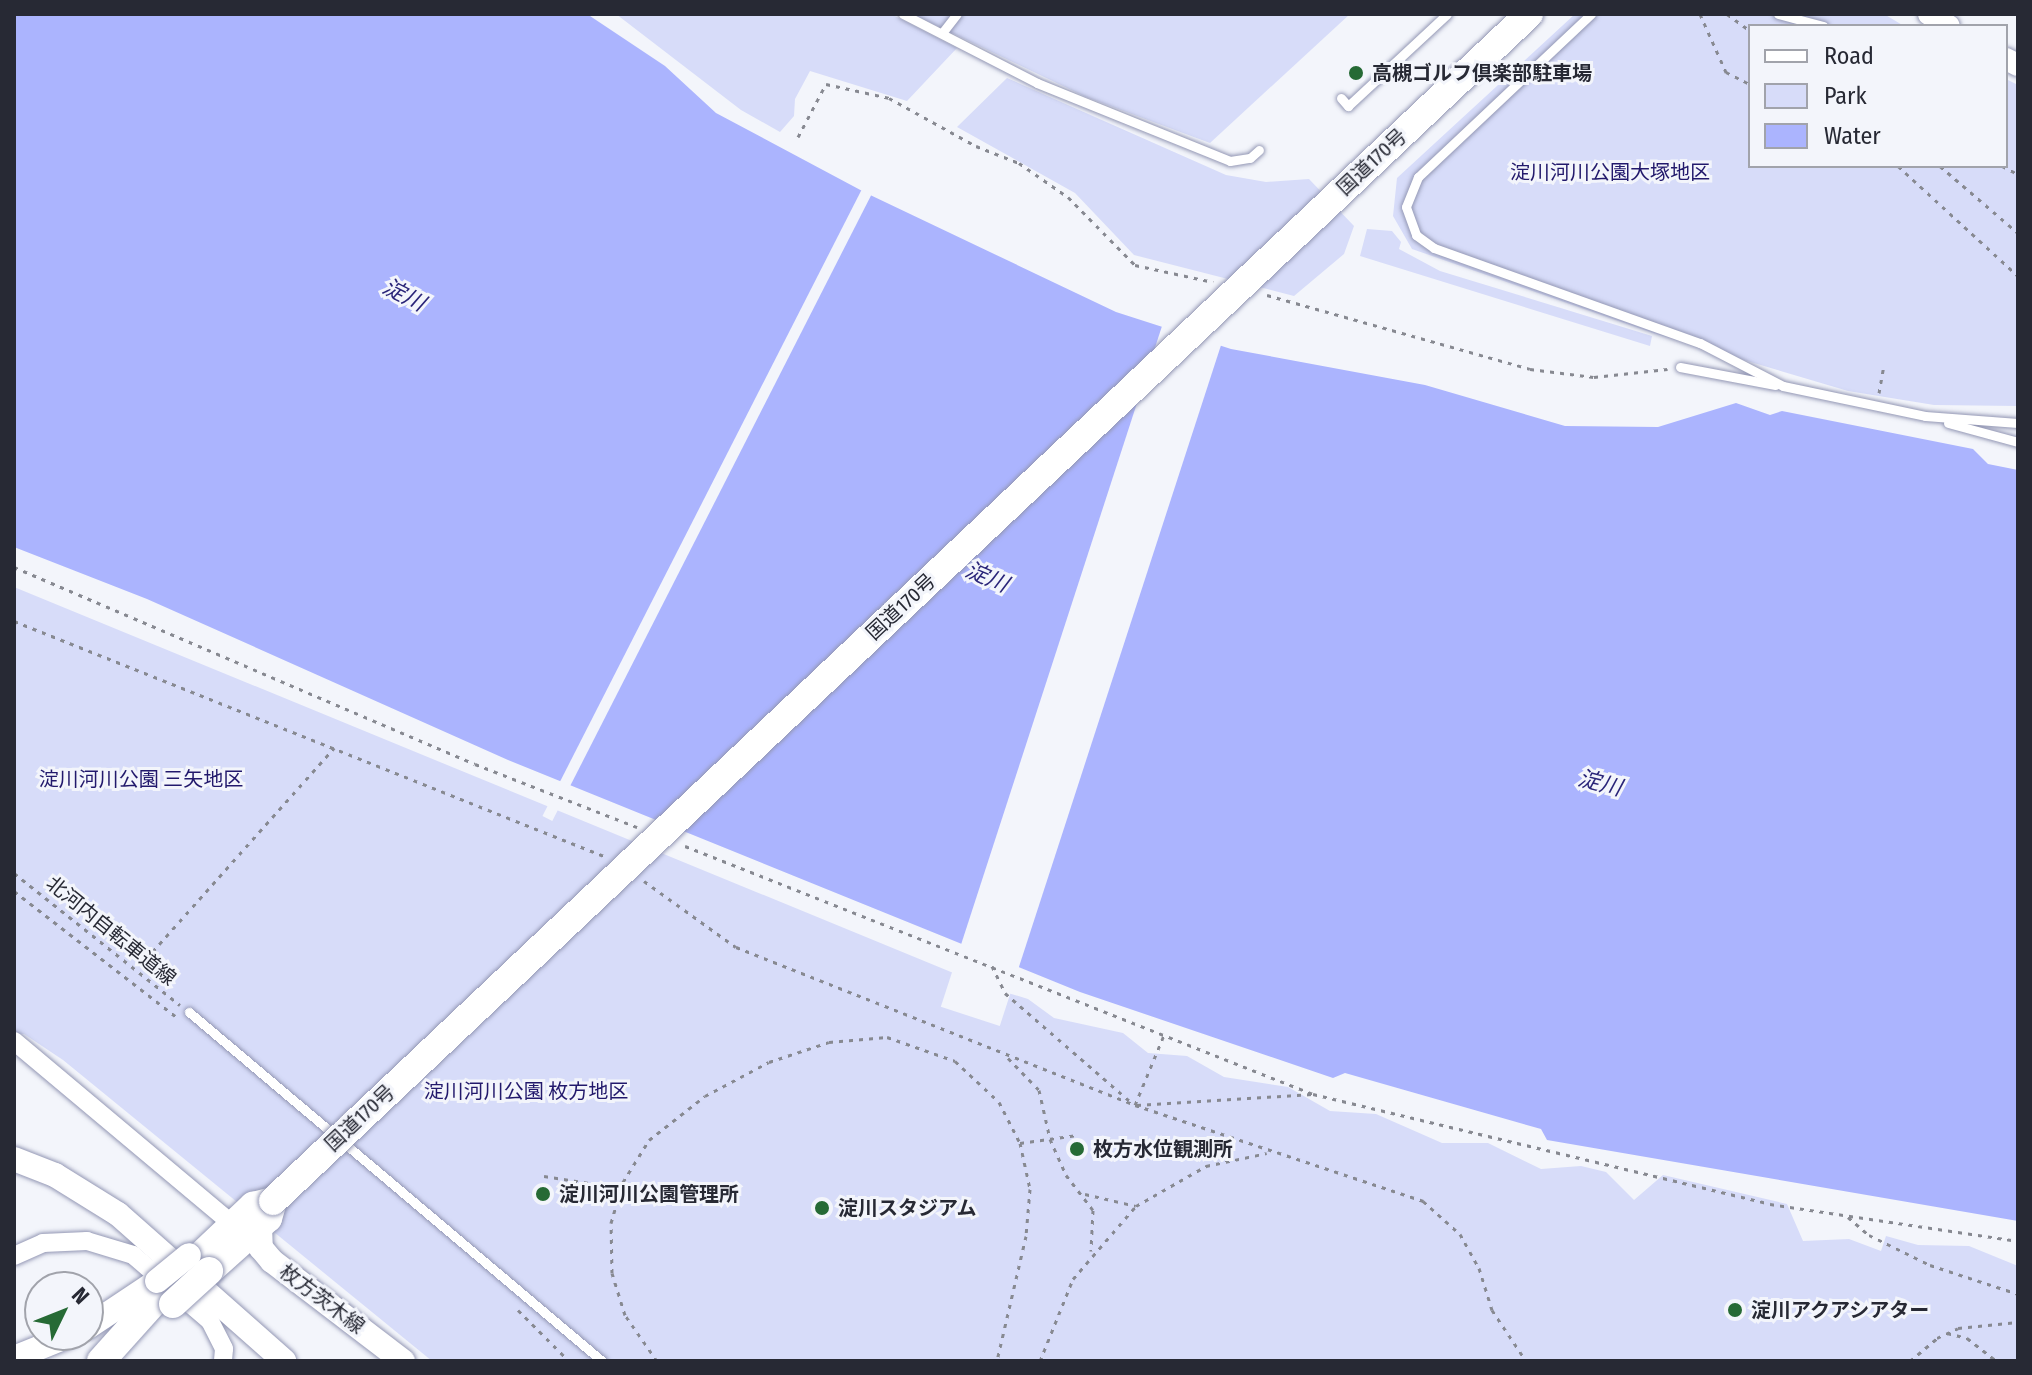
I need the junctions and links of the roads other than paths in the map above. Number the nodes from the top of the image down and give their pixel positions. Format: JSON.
{"nodes":[{"id":1,"x":903,"y":14,"type":"edge"},
{"id":2,"x":957,"y":14,"type":"edge"},
{"id":3,"x":1447,"y":14,"type":"edge"},
{"id":4,"x":1529,"y":14,"type":"edge"},
{"id":5,"x":1591,"y":14,"type":"edge"},
{"id":6,"x":1778,"y":14,"type":"edge"},
{"id":7,"x":1816,"y":24,"type":"edge"},
{"id":8,"x":942,"y":33,"type":"junction"},
{"id":9,"x":1341,"y":98,"type":"dead end"},
{"id":10,"x":1259,"y":150,"type":"dead end"},
{"id":11,"x":1680,"y":367,"type":"road end"},
{"id":12,"x":1783,"y":386,"type":"junction"},
{"id":13,"x":1925,"y":416,"type":"junction"},
{"id":14,"x":2018,"y":423,"type":"edge"},
{"id":15,"x":2018,"y":442,"type":"edge"},
{"id":16,"x":189,"y":1012,"type":"road end"},
{"id":17,"x":14,"y":1041,"type":"edge"},
{"id":18,"x":14,"y":1159,"type":"edge"},
{"id":19,"x":257,"y":1215,"type":"junction"},
{"id":20,"x":14,"y":1256,"type":"edge"},
{"id":21,"x":164,"y":1293,"type":"junction"},
{"id":22,"x":104,"y":1320,"type":"edge"},
{"id":23,"x":101,"y":1361,"type":"edge"},
{"id":24,"x":223,"y":1361,"type":"edge"},
{"id":25,"x":284,"y":1361,"type":"edge"},
{"id":26,"x":403,"y":1361,"type":"edge"},
{"id":27,"x":602,"y":1361,"type":"edge"}],
"edges":[{"from":1,"to":8,"type":"lane"},
{"from":2,"to":8,"type":"lane"},
{"from":3,"to":9,"type":"lane"},
{"from":4,"to":19,"type":"highway","name":"国道170号","bridge":true},
{"from":5,"to":12,"type":"lane"},
{"from":6,"to":7,"type":"lane"},
{"from":8,"to":10,"type":"lane"},
{"from":11,"to":12,"type":"lane"},
{"from":12,"to":13,"type":"lane"},
{"from":13,"to":14,"type":"lane"},
{"from":13,"to":15,"type":"lane"},
{"from":16,"to":27,"type":"lane"},
{"from":17,"to":19,"type":"street"},
{"from":18,"to":25,"type":"main road"},
{"from":19,"to":21,"type":"highway","name":"国道170号","bridge":true},
{"from":19,"to":26,"type":"main road","name":"枚方茨木線"},
{"from":20,"to":24,"type":"street"},
{"from":21,"to":22,"type":"main road"},
{"from":21,"to":23,"type":"highway","name":"国道170号"}]}
